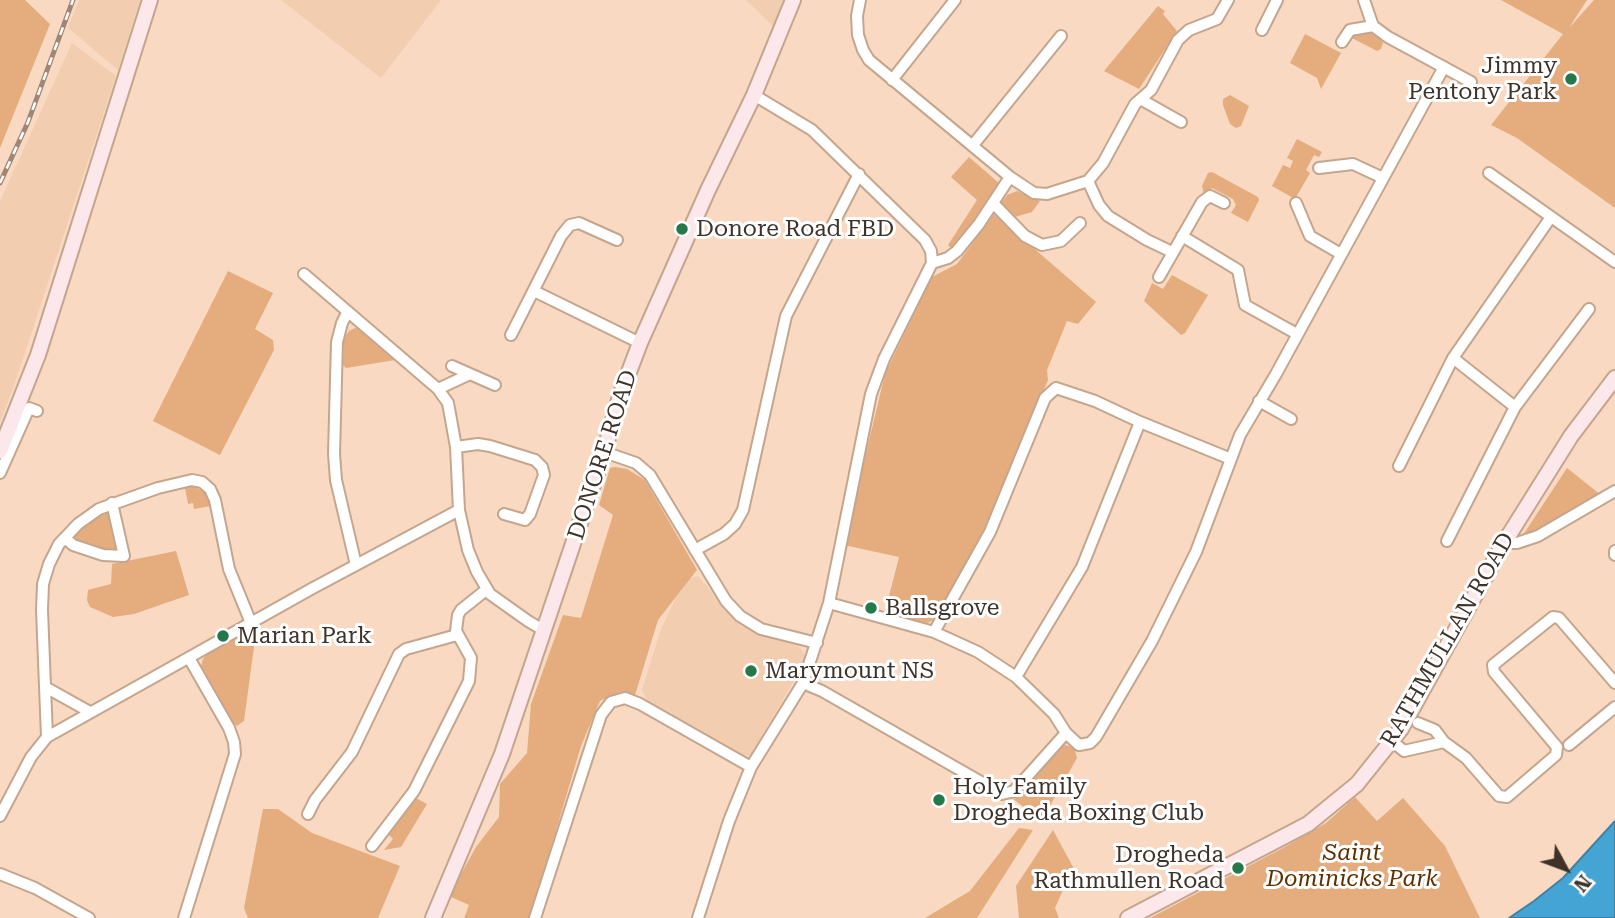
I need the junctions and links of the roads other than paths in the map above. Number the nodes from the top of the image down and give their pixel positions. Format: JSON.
{"nodes":[{"id":1,"x":150,"y":0,"type":"edge"},
{"id":2,"x":793,"y":0,"type":"edge"},
{"id":3,"x":860,"y":0,"type":"edge"},
{"id":4,"x":955,"y":0,"type":"edge"},
{"id":5,"x":1228,"y":0,"type":"edge"},
{"id":6,"x":1277,"y":0,"type":"edge"},
{"id":7,"x":1364,"y":0,"type":"edge"},
{"id":8,"x":1373,"y":26,"type":"junction"},
{"id":9,"x":1262,"y":30,"type":"dead end"},
{"id":10,"x":1061,"y":36,"type":"dead end"},
{"id":11,"x":1342,"y":42,"type":"dead end"},
{"id":12,"x":1444,"y":67,"type":"junction"},
{"id":13,"x":892,"y":80,"type":"junction"},
{"id":14,"x":1471,"y":82,"type":"dead end"},
{"id":15,"x":754,"y":95,"type":"junction"},
{"id":16,"x":1142,"y":100,"type":"junction"},
{"id":17,"x":1181,"y":121,"type":"dead end"},
{"id":18,"x":972,"y":145,"type":"junction"},
{"id":19,"x":1319,"y":168,"type":"dead end"},
{"id":20,"x":1489,"y":173,"type":"dead end"},
{"id":21,"x":859,"y":174,"type":"junction"},
{"id":22,"x":1010,"y":177,"type":"junction"},
{"id":23,"x":1383,"y":178,"type":"junction"},
{"id":24,"x":1088,"y":181,"type":"junction"},
{"id":25,"x":993,"y":203,"type":"junction"},
{"id":26,"x":1224,"y":203,"type":"dead end"},
{"id":27,"x":1296,"y":203,"type":"dead end"},
{"id":28,"x":1551,"y":217,"type":"junction"},
{"id":29,"x":1080,"y":223,"type":"dead end"},
{"id":30,"x":1182,"y":236,"type":"junction"},
{"id":31,"x":617,"y":240,"type":"dead end"},
{"id":32,"x":1172,"y":252,"type":"junction"},
{"id":33,"x":1341,"y":254,"type":"junction"},
{"id":34,"x":1615,"y":262,"type":"edge"},
{"id":35,"x":932,"y":263,"type":"junction"},
{"id":36,"x":304,"y":274,"type":"dead end"},
{"id":37,"x":1159,"y":277,"type":"dead end"},
{"id":38,"x":534,"y":291,"type":"junction"},
{"id":39,"x":1590,"y":309,"type":"dead end"},
{"id":40,"x":347,"y":313,"type":"junction"},
{"id":41,"x":1297,"y":334,"type":"junction"},
{"id":42,"x":511,"y":335,"type":"dead end"},
{"id":43,"x":640,"y":343,"type":"junction"},
{"id":44,"x":1453,"y":358,"type":"junction"},
{"id":45,"x":452,"y":366,"type":"dead end"},
{"id":46,"x":470,"y":374,"type":"junction"},
{"id":47,"x":1615,"y":378,"type":"edge"},
{"id":48,"x":495,"y":385,"type":"dead end"},
{"id":49,"x":438,"y":389,"type":"junction"},
{"id":50,"x":1259,"y":401,"type":"junction"},
{"id":51,"x":1515,"y":407,"type":"junction"},
{"id":52,"x":37,"y":411,"type":"dead end"},
{"id":53,"x":1291,"y":419,"type":"dead end"},
{"id":54,"x":1140,"y":422,"type":"junction"},
{"id":55,"x":456,"y":447,"type":"junction"},
{"id":56,"x":0,"y":451,"type":"edge"},
{"id":57,"x":604,"y":452,"type":"junction"},
{"id":58,"x":1231,"y":459,"type":"junction"},
{"id":59,"x":1399,"y":466,"type":"dead end"},
{"id":60,"x":0,"y":473,"type":"edge"},
{"id":61,"x":1615,"y":491,"type":"edge"},
{"id":62,"x":112,"y":503,"type":"junction"},
{"id":63,"x":459,"y":510,"type":"junction"},
{"id":64,"x":504,"y":514,"type":"dead end"},
{"id":65,"x":65,"y":538,"type":"junction"},
{"id":66,"x":1447,"y":541,"type":"dead end"},
{"id":67,"x":1504,"y":542,"type":"junction"},
{"id":68,"x":695,"y":550,"type":"junction"},
{"id":69,"x":355,"y":565,"type":"junction"},
{"id":70,"x":486,"y":590,"type":"junction"},
{"id":71,"x":829,"y":603,"type":"junction"},
{"id":72,"x":251,"y":623,"type":"junction"},
{"id":73,"x":545,"y":631,"type":"junction"},
{"id":74,"x":934,"y":632,"type":"junction"},
{"id":75,"x":457,"y":635,"type":"junction"},
{"id":76,"x":817,"y":643,"type":"junction"},
{"id":77,"x":189,"y":658,"type":"junction"},
{"id":78,"x":1016,"y":677,"type":"junction"},
{"id":79,"x":803,"y":683,"type":"junction"},
{"id":80,"x":1615,"y":683,"type":"edge"},
{"id":81,"x":47,"y":688,"type":"junction"},
{"id":82,"x":1615,"y":707,"type":"edge"},
{"id":83,"x":90,"y":712,"type":"junction"},
{"id":84,"x":1418,"y":723,"type":"dead end"},
{"id":85,"x":1066,"y":733,"type":"junction"},
{"id":86,"x":47,"y":737,"type":"junction"},
{"id":87,"x":1392,"y":741,"type":"junction"},
{"id":88,"x":1444,"y":742,"type":"junction"},
{"id":89,"x":1569,"y":745,"type":"dead end"},
{"id":90,"x":751,"y":768,"type":"junction"},
{"id":91,"x":308,"y":814,"type":"dead end"},
{"id":92,"x":0,"y":816,"type":"edge"},
{"id":93,"x":372,"y":846,"type":"dead end"},
{"id":94,"x":0,"y":874,"type":"edge"},
{"id":95,"x":89,"y":918,"type":"edge"},
{"id":96,"x":184,"y":918,"type":"edge"},
{"id":97,"x":433,"y":918,"type":"edge"},
{"id":98,"x":535,"y":918,"type":"edge"},
{"id":99,"x":698,"y":918,"type":"edge"},
{"id":100,"x":1128,"y":918,"type":"edge"}],
"edges":[{"from":1,"to":56,"type":"street"},
{"from":2,"to":15,"type":"street","name":"DONORE ROAD"},
{"from":3,"to":13,"type":"street"},
{"from":4,"to":13,"type":"street"},
{"from":5,"to":16,"type":"street"},
{"from":6,"to":9,"type":"street"},
{"from":7,"to":8,"type":"street"},
{"from":8,"to":11,"type":"street"},
{"from":8,"to":12,"type":"street"},
{"from":10,"to":18,"type":"street"},
{"from":12,"to":14,"type":"street"},
{"from":12,"to":23,"type":"street"},
{"from":13,"to":18,"type":"street"},
{"from":15,"to":21,"type":"street"},
{"from":15,"to":43,"type":"street","name":"DONORE ROAD"},
{"from":16,"to":17,"type":"street"},
{"from":16,"to":24,"type":"street"},
{"from":18,"to":22,"type":"street"},
{"from":19,"to":23,"type":"street"},
{"from":20,"to":28,"type":"street"},
{"from":21,"to":35,"type":"street"},
{"from":21,"to":68,"type":"street"},
{"from":22,"to":24,"type":"street"},
{"from":22,"to":25,"type":"street"},
{"from":23,"to":33,"type":"street"},
{"from":24,"to":32,"type":"street"},
{"from":25,"to":29,"type":"street"},
{"from":25,"to":35,"type":"street"},
{"from":26,"to":30,"type":"street"},
{"from":27,"to":33,"type":"street"},
{"from":28,"to":34,"type":"street"},
{"from":28,"to":44,"type":"street"},
{"from":30,"to":32,"type":"street"},
{"from":30,"to":41,"type":"street"},
{"from":31,"to":38,"type":"street"},
{"from":32,"to":37,"type":"street"},
{"from":33,"to":41,"type":"street"},
{"from":35,"to":71,"type":"street"},
{"from":36,"to":40,"type":"street"},
{"from":38,"to":42,"type":"street"},
{"from":38,"to":43,"type":"street"},
{"from":39,"to":51,"type":"street"},
{"from":40,"to":49,"type":"street"},
{"from":40,"to":69,"type":"street"},
{"from":41,"to":50,"type":"street"},
{"from":43,"to":57,"type":"street","name":"DONORE ROAD"},
{"from":44,"to":51,"type":"street"},
{"from":44,"to":59,"type":"street"},
{"from":45,"to":46,"type":"street"},
{"from":46,"to":48,"type":"street"},
{"from":46,"to":49,"type":"street"},
{"from":47,"to":67,"type":"street","name":"RATHMULLAN ROAD"},
{"from":49,"to":55,"type":"street"},
{"from":50,"to":53,"type":"street"},
{"from":50,"to":58,"type":"street"},
{"from":51,"to":66,"type":"street"},
{"from":52,"to":60,"type":"street"},
{"from":54,"to":58,"type":"street"},
{"from":54,"to":74,"type":"street"},
{"from":54,"to":78,"type":"street"},
{"from":55,"to":63,"type":"street"},
{"from":55,"to":64,"type":"street"},
{"from":57,"to":68,"type":"street"},
{"from":57,"to":73,"type":"street","name":"DONORE ROAD"},
{"from":58,"to":85,"type":"street"},
{"from":61,"to":67,"type":"street"},
{"from":62,"to":65,"type":"street"},
{"from":62,"to":65,"type":"street"},
{"from":62,"to":72,"type":"street"},
{"from":63,"to":69,"type":"street"},
{"from":63,"to":70,"type":"street"},
{"from":65,"to":81,"type":"street"},
{"from":67,"to":87,"type":"street","name":"RATHMULLAN ROAD"},
{"from":68,"to":76,"type":"street"},
{"from":69,"to":72,"type":"street"},
{"from":70,"to":73,"type":"street"},
{"from":70,"to":75,"type":"street"},
{"from":71,"to":74,"type":"street"},
{"from":71,"to":76,"type":"street"},
{"from":72,"to":77,"type":"street"},
{"from":73,"to":97,"type":"street","name":"DONORE ROAD"},
{"from":74,"to":78,"type":"street"},
{"from":75,"to":91,"type":"street"},
{"from":75,"to":93,"type":"street"},
{"from":76,"to":79,"type":"street"},
{"from":77,"to":83,"type":"street"},
{"from":77,"to":96,"type":"street"},
{"from":78,"to":85,"type":"street"},
{"from":79,"to":85,"type":"street"},
{"from":79,"to":90,"type":"street"},
{"from":80,"to":88,"type":"street"},
{"from":81,"to":83,"type":"street"},
{"from":81,"to":86,"type":"street"},
{"from":82,"to":89,"type":"street"},
{"from":83,"to":86,"type":"street"},
{"from":84,"to":88,"type":"street"},
{"from":86,"to":92,"type":"street"},
{"from":87,"to":88,"type":"street"},
{"from":87,"to":100,"type":"street","name":"RATHMULLAN ROAD"},
{"from":90,"to":98,"type":"street"},
{"from":90,"to":99,"type":"street"},
{"from":94,"to":95,"type":"street"}]}
